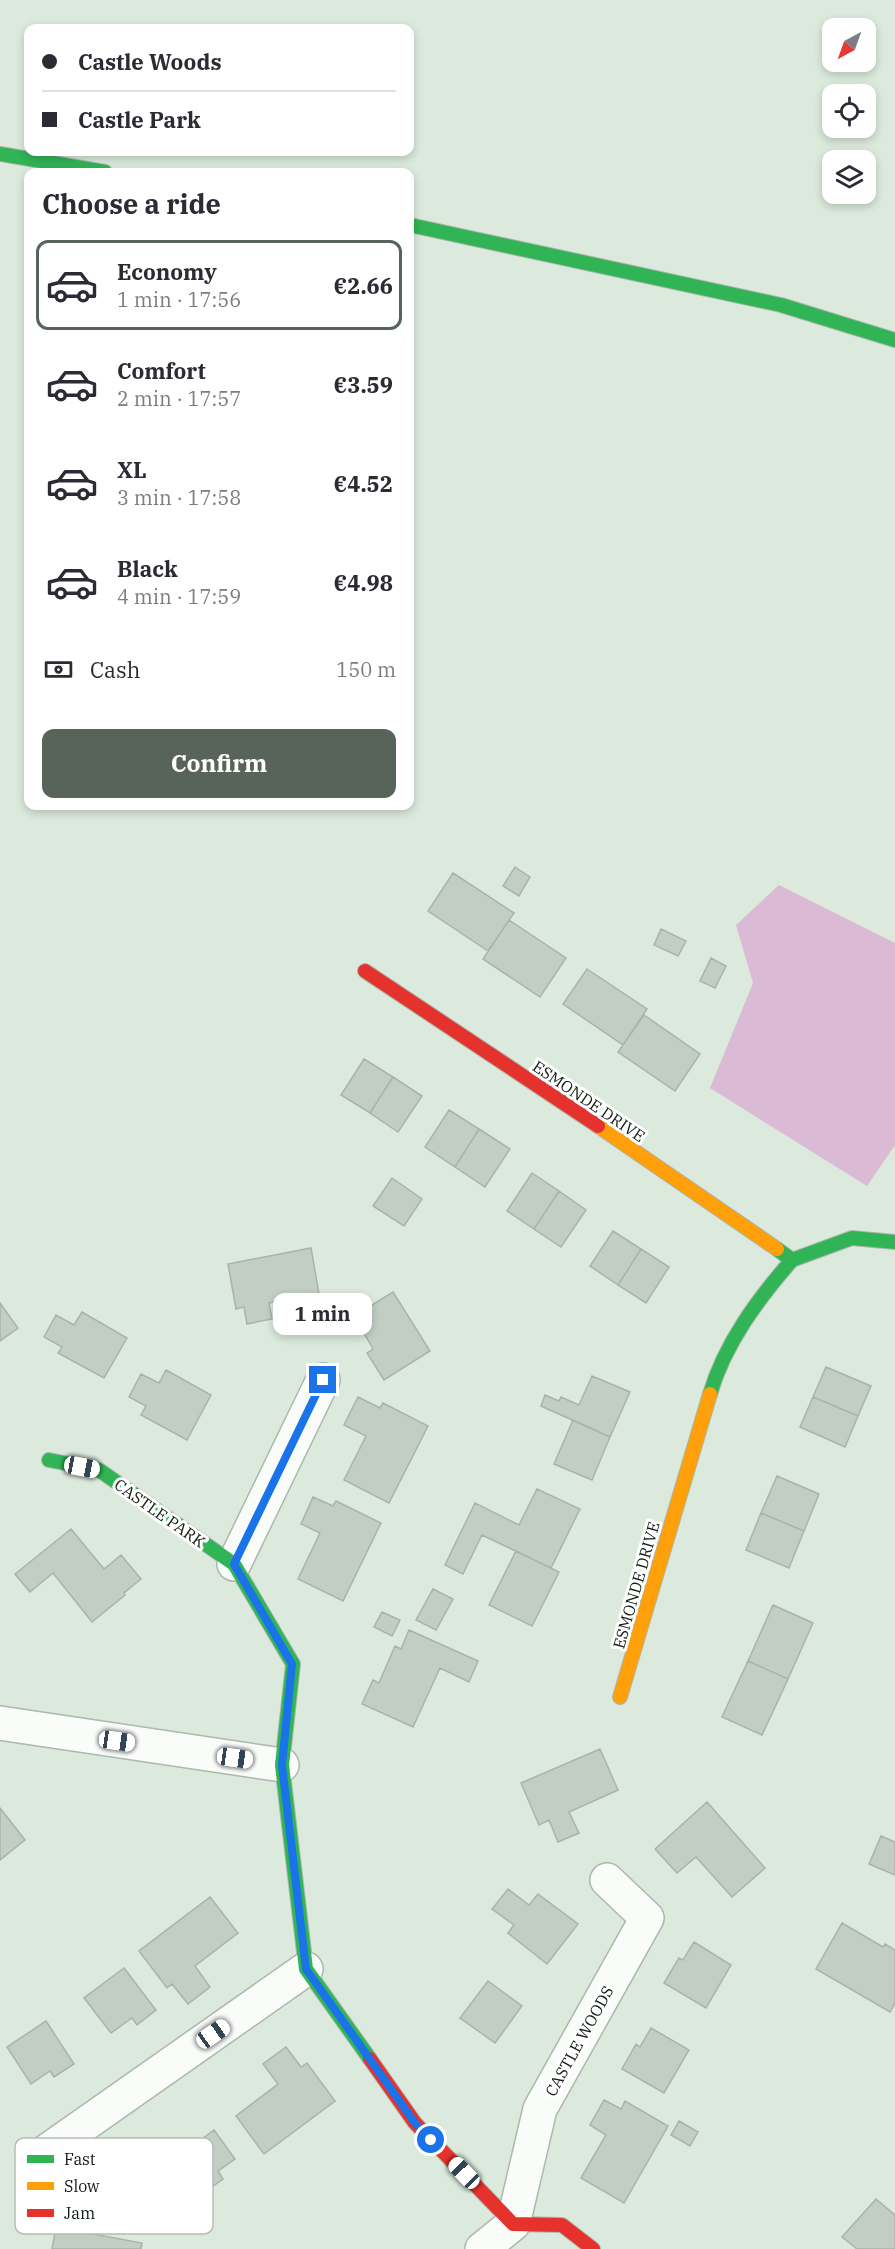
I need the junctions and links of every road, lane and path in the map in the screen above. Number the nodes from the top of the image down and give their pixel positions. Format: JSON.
{"nodes":[{"id":1,"x":0,"y":154,"type":"edge"},
{"id":2,"x":82,"y":168,"type":"edge"},
{"id":3,"x":414,"y":226,"type":"edge"},
{"id":4,"x":895,"y":340,"type":"edge"},
{"id":5,"x":365,"y":971,"type":"dead end"},
{"id":6,"x":895,"y":1242,"type":"edge"},
{"id":7,"x":792,"y":1260,"type":"junction"},
{"id":8,"x":323,"y":1380,"type":"dead end"},
{"id":9,"x":49,"y":1460,"type":"dead end"},
{"id":10,"x":234,"y":1564,"type":"junction"},
{"id":11,"x":620,"y":1696,"type":"dead end"},
{"id":12,"x":0,"y":1723,"type":"edge"},
{"id":13,"x":282,"y":1765,"type":"junction"},
{"id":14,"x":607,"y":1880,"type":"dead end"},
{"id":15,"x":306,"y":1969,"type":"junction"},
{"id":16,"x":65,"y":2138,"type":"edge"},
{"id":17,"x":513,"y":2224,"type":"junction"},
{"id":18,"x":482,"y":2249,"type":"edge"},
{"id":19,"x":593,"y":2249,"type":"edge"}],
"edges":[{"from":1,"to":2,"type":"street"},
{"from":3,"to":4,"type":"street"},
{"from":5,"to":7,"type":"street","name":"ESMONDE DRIVE"},
{"from":6,"to":7,"type":"street","name":"ESMONDE DRIVE"},
{"from":7,"to":11,"type":"street","name":"ESMONDE DRIVE"},
{"from":8,"to":10,"type":"street"},
{"from":9,"to":10,"type":"street","name":"CASTLE PARK"},
{"from":10,"to":13,"type":"street","name":"CASTLE PARK"},
{"from":12,"to":13,"type":"street"},
{"from":13,"to":15,"type":"street"},
{"from":14,"to":17,"type":"street","name":"CASTLE WOODS"},
{"from":15,"to":16,"type":"street"},
{"from":15,"to":17,"type":"street"},
{"from":17,"to":18,"type":"street"},
{"from":17,"to":19,"type":"street"}]}
